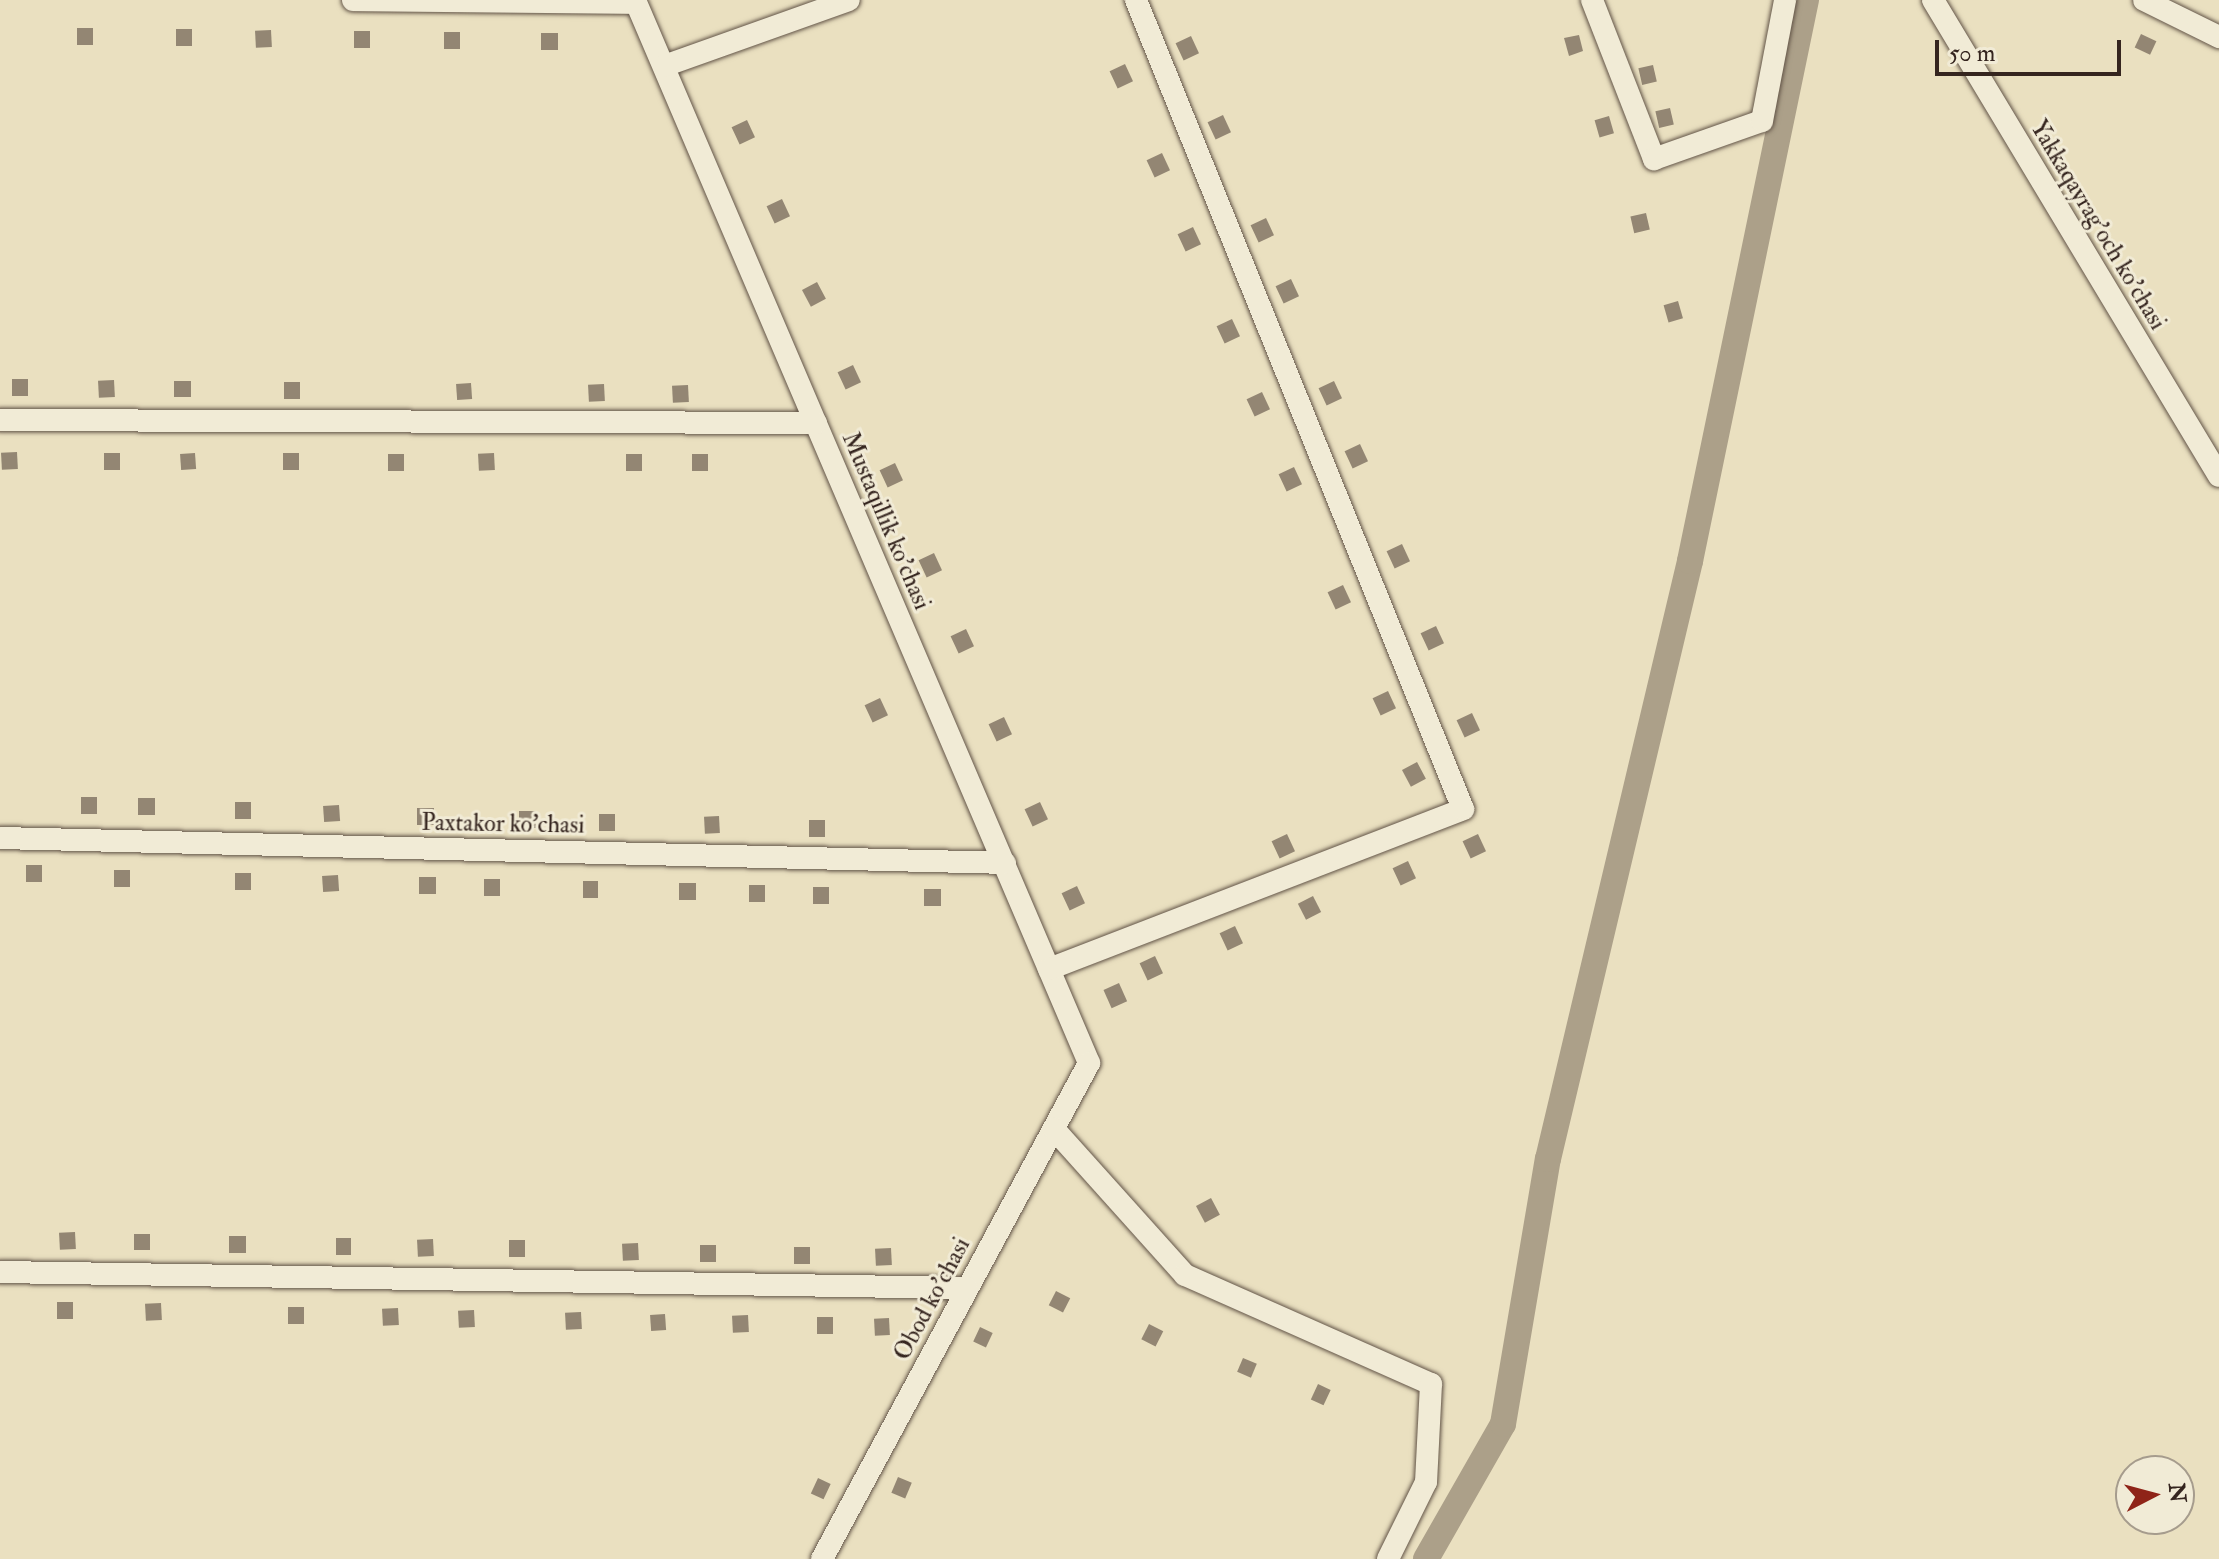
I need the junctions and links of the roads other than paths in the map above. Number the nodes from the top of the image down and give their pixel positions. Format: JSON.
{"nodes":[{"id":1,"x":353,"y":0,"type":"edge"},
{"id":2,"x":849,"y":0,"type":"edge"},
{"id":3,"x":1136,"y":0,"type":"edge"},
{"id":4,"x":1592,"y":0,"type":"edge"},
{"id":5,"x":1785,"y":0,"type":"edge"},
{"id":6,"x":1933,"y":0,"type":"edge"},
{"id":7,"x":2144,"y":0,"type":"edge"},
{"id":8,"x":636,"y":2,"type":"edge"},
{"id":9,"x":2219,"y":37,"type":"edge"},
{"id":10,"x":664,"y":66,"type":"junction"},
{"id":11,"x":0,"y":420,"type":"edge"},
{"id":12,"x":816,"y":423,"type":"junction"},
{"id":13,"x":2219,"y":476,"type":"edge"},
{"id":14,"x":0,"y":838,"type":"edge"},
{"id":15,"x":1005,"y":863,"type":"junction"},
{"id":16,"x":1049,"y":969,"type":"junction"},
{"id":17,"x":1089,"y":1063,"type":"joint"},
{"id":18,"x":1054,"y":1129,"type":"junction"},
{"id":19,"x":0,"y":1272,"type":"edge"},
{"id":20,"x":967,"y":1288,"type":"junction"},
{"id":21,"x":822,"y":1559,"type":"edge"},
{"id":22,"x":1388,"y":1559,"type":"edge"}],
"edges":[{"from":1,"to":8,"type":"street"},
{"from":2,"to":10,"type":"street"},
{"from":3,"to":16,"type":"street"},
{"from":4,"to":5,"type":"street"},
{"from":6,"to":13,"type":"street","name":"Yakkaqayrag'och ko'chasi"},
{"from":7,"to":9,"type":"street"},
{"from":8,"to":10,"type":"street","name":"Mustaqillik ko'chasi"},
{"from":10,"to":12,"type":"street","name":"Mustaqillik ko'chasi"},
{"from":11,"to":12,"type":"street"},
{"from":12,"to":15,"type":"street","name":"Mustaqillik ko'chasi"},
{"from":14,"to":15,"type":"street","name":"Paxtakor ko'chasi"},
{"from":15,"to":16,"type":"street","name":"Mustaqillik ko'chasi"},
{"from":16,"to":17,"type":"street","name":"Mustaqillik ko'chasi"},
{"from":17,"to":18,"type":"street","name":"Obod ko'chasi"},
{"from":18,"to":20,"type":"street","name":"Obod ko'chasi"},
{"from":18,"to":22,"type":"street"},
{"from":19,"to":20,"type":"street"},
{"from":20,"to":21,"type":"street","name":"Obod ko'chasi"}]}
